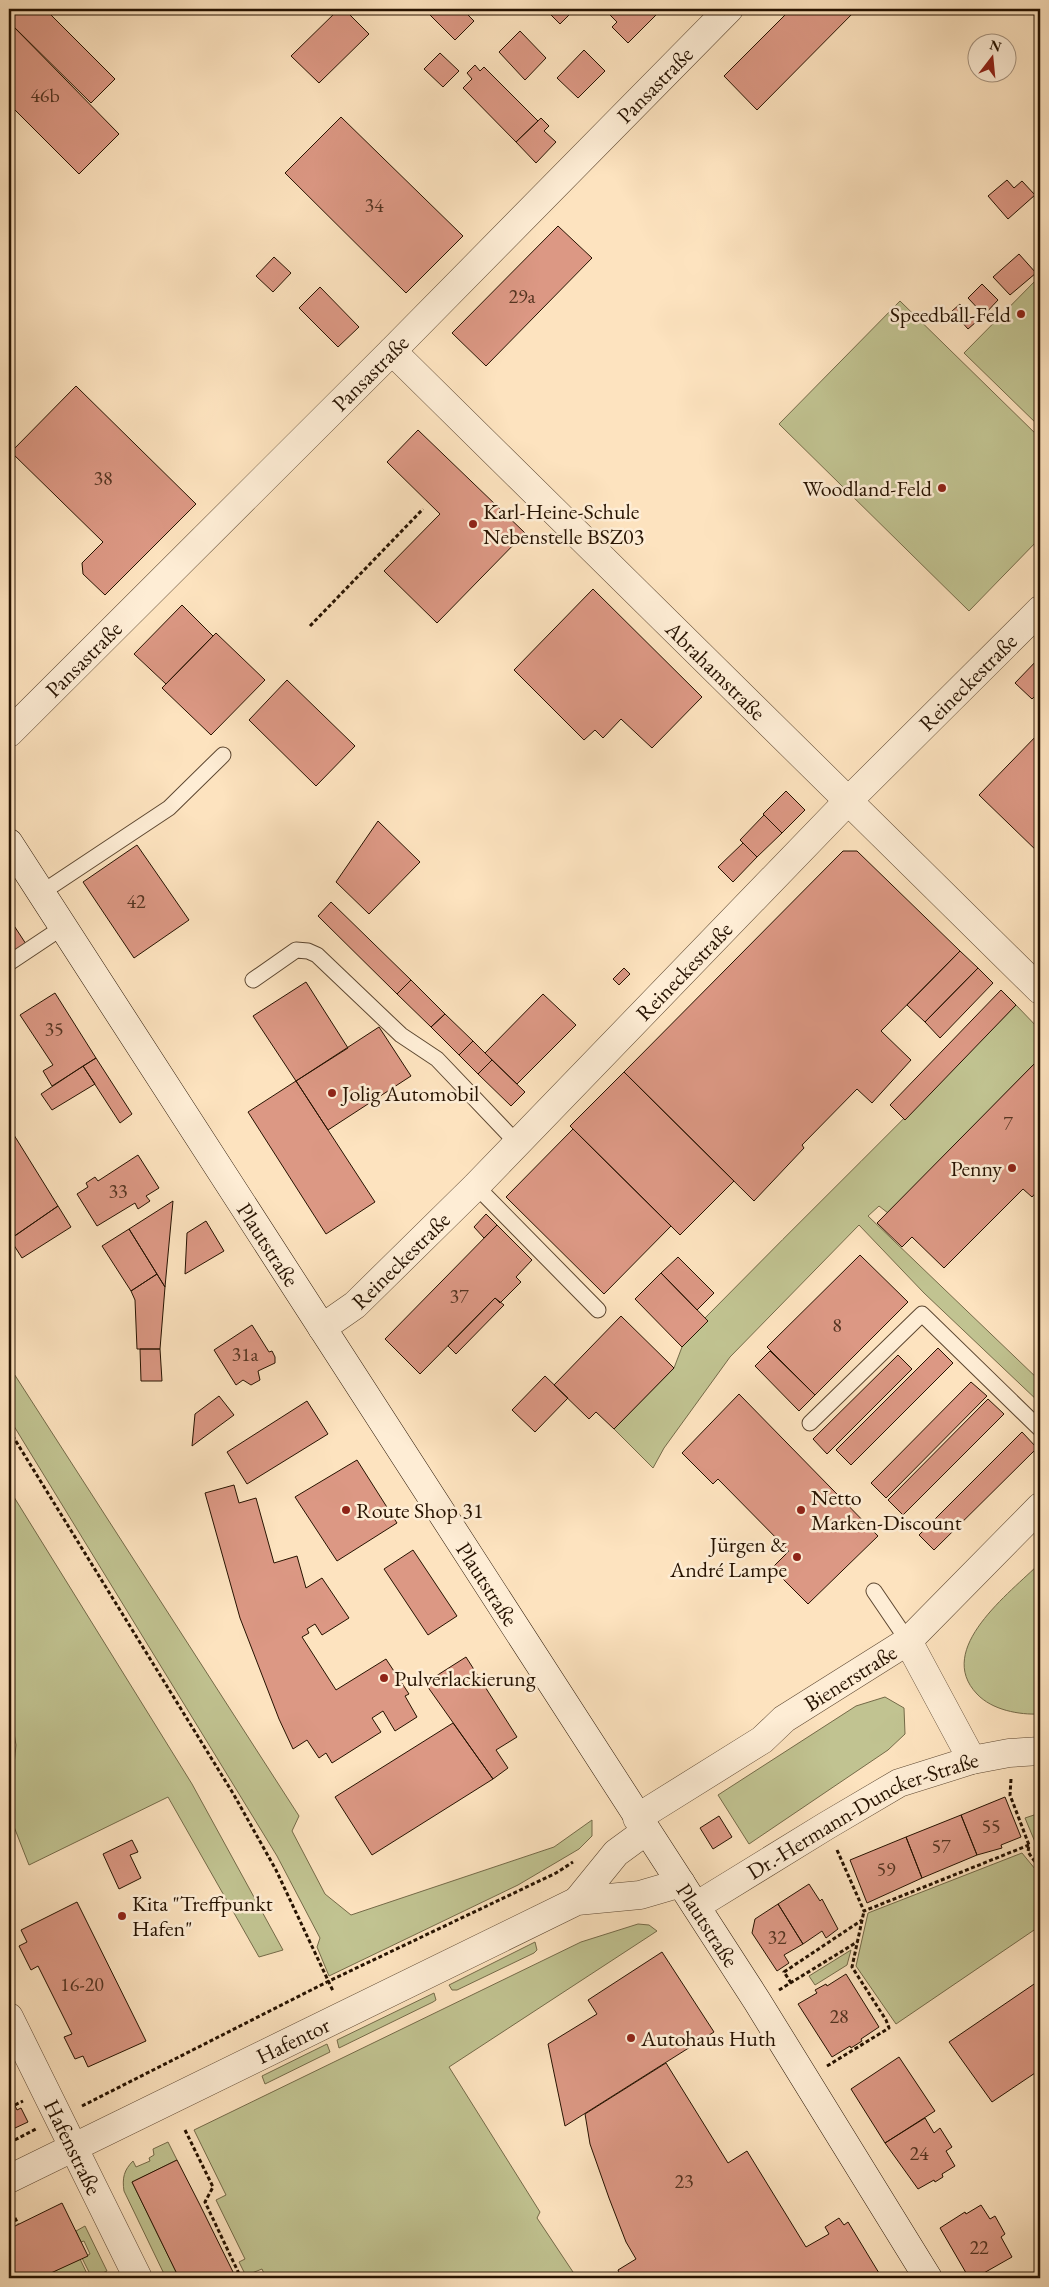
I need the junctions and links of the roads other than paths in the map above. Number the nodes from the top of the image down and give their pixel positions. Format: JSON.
{"nodes":[{"id":1,"x":729,"y":9,"type":"edge"},
{"id":2,"x":392,"y":351,"type":"junction"},
{"id":3,"x":1040,"y":610,"type":"edge"},
{"id":4,"x":9,"y":733,"type":"edge"},
{"id":5,"x":223,"y":755,"type":"dead end"},
{"id":6,"x":849,"y":800,"type":"junction"},
{"id":7,"x":9,"y":843,"type":"edge"},
{"id":8,"x":41,"y":893,"type":"junction"},
{"id":9,"x":63,"y":927,"type":"junction"},
{"id":10,"x":9,"y":963,"type":"edge"},
{"id":11,"x":253,"y":980,"type":"dead end"},
{"id":12,"x":1040,"y":990,"type":"edge"},
{"id":13,"x":517,"y":1143,"type":"junction"},
{"id":14,"x":476,"y":1186,"type":"junction"},
{"id":15,"x":598,"y":1310,"type":"dead end"},
{"id":16,"x":322,"y":1328,"type":"junction"},
{"id":17,"x":810,"y":1423,"type":"dead end"},
{"id":18,"x":1040,"y":1429,"type":"edge"},
{"id":19,"x":1040,"y":1507,"type":"edge"},
{"id":20,"x":874,"y":1591,"type":"dead end"},
{"id":21,"x":908,"y":1641,"type":"junction"},
{"id":22,"x":1040,"y":1751,"type":"edge"},
{"id":23,"x":972,"y":1760,"type":"junction"},
{"id":24,"x":642,"y":1824,"type":"junction"},
{"id":25,"x":681,"y":1883,"type":"junction"},
{"id":26,"x":577,"y":1901,"type":"junction"},
{"id":27,"x":696,"y":1906,"type":"junction"},
{"id":28,"x":9,"y":2017,"type":"edge"},
{"id":29,"x":73,"y":2146,"type":"junction"},
{"id":30,"x":9,"y":2179,"type":"edge"},
{"id":31,"x":138,"y":2278,"type":"edge"},
{"id":32,"x":928,"y":2278,"type":"edge"}],
"edges":[{"from":1,"to":2,"type":"street","name":"Pansastraße"},
{"from":2,"to":4,"type":"street","name":"Pansastraße"},
{"from":2,"to":6,"type":"street","name":"Abrahamstraße"},
{"from":3,"to":6,"type":"street","name":"Reineckestraße"},
{"from":5,"to":8,"type":"lane"},
{"from":6,"to":12,"type":"street","name":"Abrahamstraße"},
{"from":6,"to":13,"type":"street","name":"Reineckestraße"},
{"from":7,"to":8,"type":"street","name":"Plautstraße"},
{"from":8,"to":9,"type":"street","name":"Plautstraße"},
{"from":9,"to":10,"type":"lane"},
{"from":9,"to":16,"type":"street","name":"Plautstraße"},
{"from":11,"to":13,"type":"lane"},
{"from":13,"to":14,"type":"street","name":"Reineckestraße"},
{"from":14,"to":15,"type":"lane"},
{"from":14,"to":16,"type":"street","name":"Reineckestraße"},
{"from":16,"to":24,"type":"street","name":"Plautstraße"},
{"from":17,"to":18,"type":"lane"},
{"from":19,"to":21,"type":"street","name":"Bienerstraße"},
{"from":20,"to":21,"type":"lane"},
{"from":21,"to":23,"type":"street"},
{"from":21,"to":24,"type":"street","name":"Bienerstraße"},
{"from":22,"to":23,"type":"street","name":"Dr.-Hermann-Duncker-Straße"},
{"from":23,"to":27,"type":"street","name":"Dr.-Hermann-Duncker-Straße"},
{"from":24,"to":25,"type":"street","name":"Plautstraße"},
{"from":24,"to":26,"type":"street","name":"Hafentor"},
{"from":25,"to":26,"type":"street","name":"Hafentor"},
{"from":25,"to":27,"type":"street","name":"Plautstraße"},
{"from":26,"to":29,"type":"street","name":"Hafentor"},
{"from":27,"to":32,"type":"street","name":"Plautstraße"},
{"from":28,"to":29,"type":"street","name":"Hafenstraße"},
{"from":29,"to":30,"type":"street","name":"Hafentor"},
{"from":29,"to":31,"type":"street","name":"Hafenstraße"}]}
